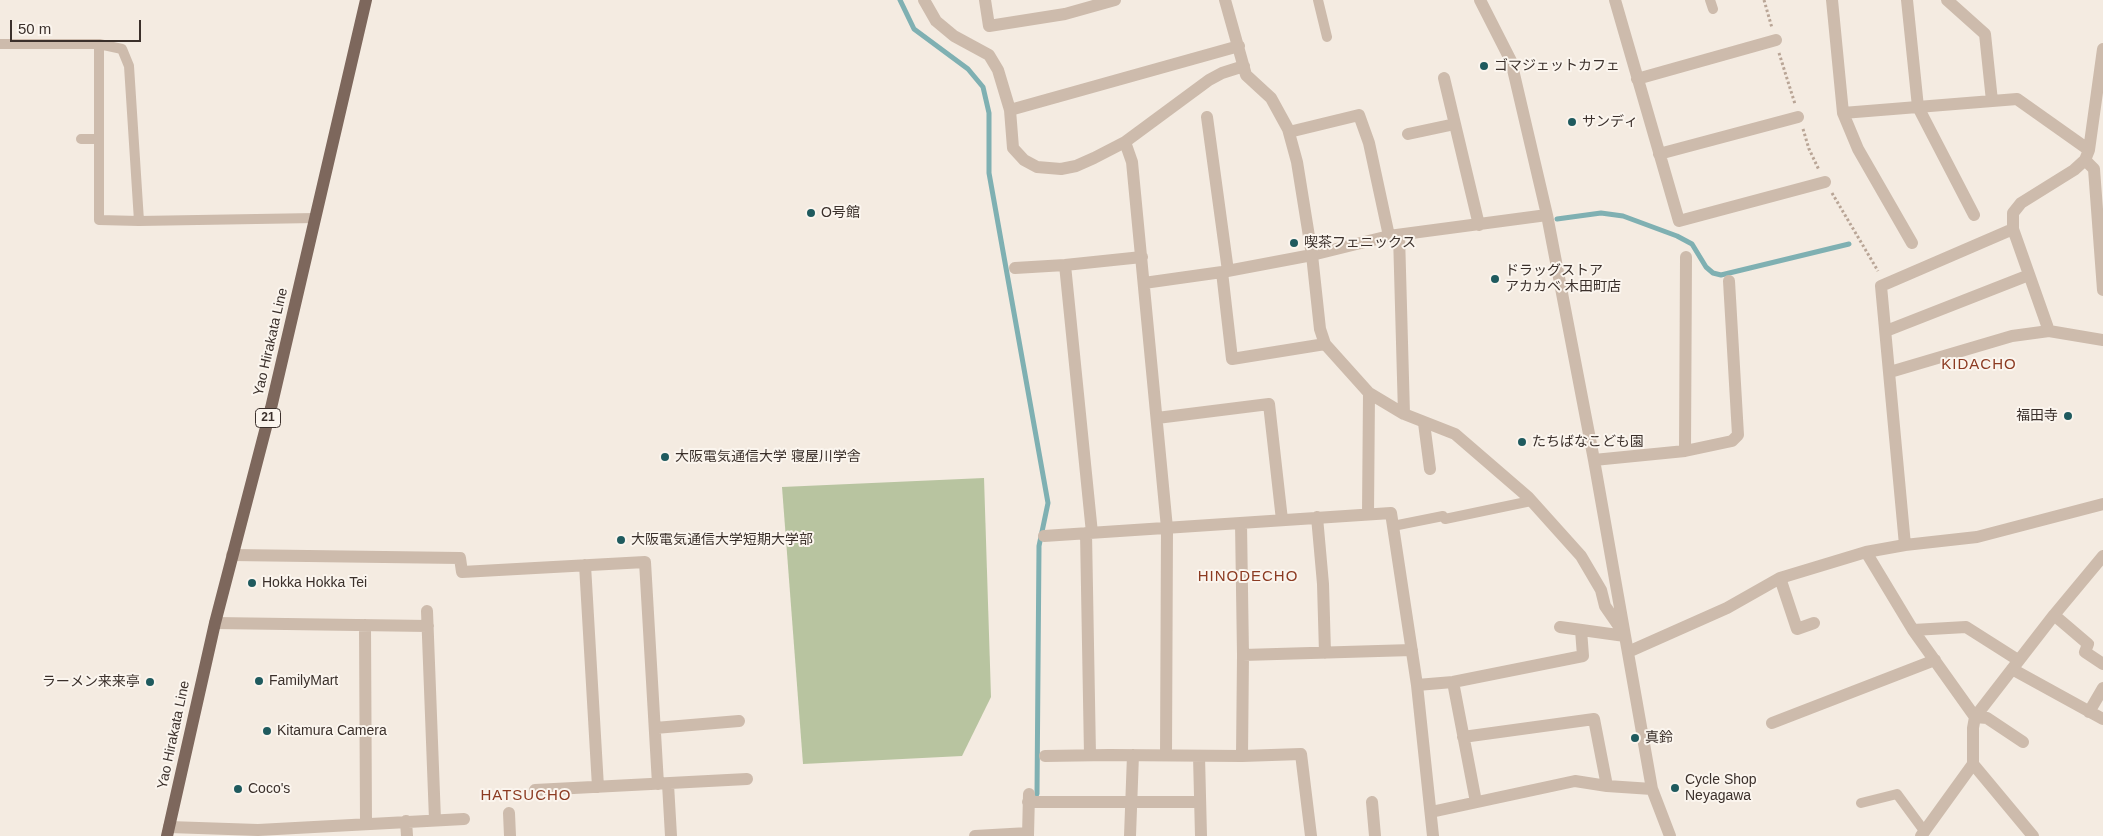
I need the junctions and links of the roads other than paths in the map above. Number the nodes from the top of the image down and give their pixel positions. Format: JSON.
{"nodes":[{"id":1,"x":366,"y":0,"type":"edge"},
{"id":2,"x":924,"y":0,"type":"edge"},
{"id":3,"x":985,"y":0,"type":"edge"},
{"id":4,"x":1116,"y":0,"type":"edge"},
{"id":5,"x":1225,"y":0,"type":"edge"},
{"id":6,"x":1318,"y":0,"type":"edge"},
{"id":7,"x":1480,"y":0,"type":"edge"},
{"id":8,"x":1615,"y":0,"type":"edge"},
{"id":9,"x":1832,"y":0,"type":"edge"},
{"id":10,"x":1907,"y":0,"type":"edge"},
{"id":11,"x":1947,"y":0,"type":"edge"},
{"id":12,"x":1327,"y":37,"type":"dead end"},
{"id":13,"x":1776,"y":40,"type":"road end"},
{"id":14,"x":0,"y":44,"type":"edge"},
{"id":15,"x":99,"y":44,"type":"junction"},
{"id":16,"x":1238,"y":46,"type":"junction"},
{"id":17,"x":2103,"y":49,"type":"edge"},
{"id":18,"x":1244,"y":66,"type":"junction"},
{"id":19,"x":1444,"y":78,"type":"dead end"},
{"id":20,"x":1637,"y":79,"type":"junction"},
{"id":21,"x":1992,"y":101,"type":"junction"},
{"id":22,"x":1918,"y":107,"type":"junction"},
{"id":23,"x":1010,"y":110,"type":"junction"},
{"id":24,"x":1843,"y":113,"type":"junction"},
{"id":25,"x":1207,"y":116,"type":"dead end"},
{"id":26,"x":1798,"y":117,"type":"road end"},
{"id":27,"x":1455,"y":124,"type":"junction"},
{"id":28,"x":1289,"y":132,"type":"junction"},
{"id":29,"x":1408,"y":134,"type":"dead end"},
{"id":30,"x":81,"y":139,"type":"dead end"},
{"id":31,"x":99,"y":139,"type":"junction"},
{"id":32,"x":1125,"y":142,"type":"junction"},
{"id":33,"x":1659,"y":154,"type":"junction"},
{"id":34,"x":2093,"y":162,"type":"edge"},
{"id":35,"x":1826,"y":182,"type":"road end"},
{"id":36,"x":1547,"y":215,"type":"junction"},
{"id":37,"x":1974,"y":215,"type":"dead end"},
{"id":38,"x":315,"y":218,"type":"junction"},
{"id":39,"x":139,"y":221,"type":"junction"},
{"id":40,"x":1479,"y":225,"type":"junction"},
{"id":41,"x":2013,"y":229,"type":"junction"},
{"id":42,"x":1394,"y":236,"type":"junction"},
{"id":43,"x":1912,"y":243,"type":"dead end"},
{"id":44,"x":1312,"y":256,"type":"junction"},
{"id":45,"x":1142,"y":257,"type":"junction"},
{"id":46,"x":1686,"y":257,"type":"dead end"},
{"id":47,"x":1065,"y":266,"type":"junction"},
{"id":48,"x":1015,"y":268,"type":"dead end"},
{"id":49,"x":1225,"y":272,"type":"junction"},
{"id":50,"x":2029,"y":275,"type":"junction"},
{"id":51,"x":1729,"y":281,"type":"dead end"},
{"id":52,"x":1144,"y":283,"type":"junction"},
{"id":53,"x":2103,"y":290,"type":"edge"},
{"id":54,"x":1886,"y":331,"type":"junction"},
{"id":55,"x":2049,"y":331,"type":"junction"},
{"id":56,"x":2103,"y":340,"type":"edge"},
{"id":57,"x":1324,"y":344,"type":"junction"},
{"id":58,"x":1890,"y":372,"type":"junction"},
{"id":59,"x":1369,"y":393,"type":"junction"},
{"id":60,"x":1404,"y":414,"type":"junction"},
{"id":61,"x":1157,"y":418,"type":"junction"},
{"id":62,"x":1424,"y":423,"type":"junction"},
{"id":63,"x":1685,"y":451,"type":"junction"},
{"id":64,"x":1594,"y":460,"type":"junction"},
{"id":65,"x":1430,"y":469,"type":"dead end"},
{"id":66,"x":1531,"y":501,"type":"junction"},
{"id":67,"x":2103,"y":504,"type":"edge"},
{"id":68,"x":1368,"y":514,"type":"junction"},
{"id":69,"x":1317,"y":518,"type":"junction"},
{"id":70,"x":1282,"y":520,"type":"junction"},
{"id":71,"x":1242,"y":523,"type":"junction"},
{"id":72,"x":1393,"y":526,"type":"junction"},
{"id":73,"x":1167,"y":528,"type":"junction"},
{"id":74,"x":1089,"y":533,"type":"junction"},
{"id":75,"x":1044,"y":536,"type":"dead end"},
{"id":76,"x":1905,"y":545,"type":"junction"},
{"id":77,"x":1866,"y":552,"type":"junction"},
{"id":78,"x":232,"y":555,"type":"junction"},
{"id":79,"x":2103,"y":556,"type":"edge"},
{"id":80,"x":585,"y":565,"type":"junction"},
{"id":81,"x":1780,"y":578,"type":"junction"},
{"id":82,"x":427,"y":611,"type":"dead end"},
{"id":83,"x":2054,"y":615,"type":"junction"},
{"id":84,"x":215,"y":623,"type":"junction"},
{"id":85,"x":1814,"y":624,"type":"dead end"},
{"id":86,"x":365,"y":625,"type":"junction"},
{"id":87,"x":428,"y":626,"type":"junction"},
{"id":88,"x":1560,"y":627,"type":"dead end"},
{"id":89,"x":1581,"y":630,"type":"junction"},
{"id":90,"x":1913,"y":630,"type":"junction"},
{"id":91,"x":1626,"y":636,"type":"junction"},
{"id":92,"x":1412,"y":650,"type":"junction"},
{"id":93,"x":1628,"y":652,"type":"junction"},
{"id":94,"x":1325,"y":653,"type":"junction"},
{"id":95,"x":1244,"y":655,"type":"junction"},
{"id":96,"x":1935,"y":660,"type":"junction"},
{"id":97,"x":2103,"y":664,"type":"edge"},
{"id":98,"x":2015,"y":665,"type":"junction"},
{"id":99,"x":1453,"y":682,"type":"junction"},
{"id":100,"x":1417,"y":685,"type":"junction"},
{"id":101,"x":2103,"y":688,"type":"edge"},
{"id":102,"x":2089,"y":712,"type":"junction"},
{"id":103,"x":1975,"y":718,"type":"junction"},
{"id":104,"x":2103,"y":719,"type":"edge"},
{"id":105,"x":739,"y":721,"type":"dead end"},
{"id":106,"x":1772,"y":723,"type":"dead end"},
{"id":107,"x":655,"y":728,"type":"junction"},
{"id":108,"x":1463,"y":738,"type":"junction"},
{"id":109,"x":2024,"y":742,"type":"dead end"},
{"id":110,"x":1090,"y":755,"type":"junction"},
{"id":111,"x":1133,"y":755,"type":"junction"},
{"id":112,"x":1166,"y":755,"type":"junction"},
{"id":113,"x":1045,"y":756,"type":"dead end"},
{"id":114,"x":1199,"y":756,"type":"junction"},
{"id":115,"x":1242,"y":756,"type":"junction"},
{"id":116,"x":1973,"y":764,"type":"junction"},
{"id":117,"x":747,"y":779,"type":"dead end"},
{"id":118,"x":663,"y":784,"type":"junction"},
{"id":119,"x":1606,"y":786,"type":"junction"},
{"id":120,"x":598,"y":787,"type":"junction"},
{"id":121,"x":535,"y":790,"type":"dead end"},
{"id":122,"x":1652,"y":790,"type":"junction"},
{"id":123,"x":1131,"y":802,"type":"junction"},
{"id":124,"x":1199,"y":802,"type":"junction"},
{"id":125,"x":1372,"y":802,"type":"dead end"},
{"id":126,"x":1476,"y":802,"type":"junction"},
{"id":127,"x":1861,"y":803,"type":"dead end"},
{"id":128,"x":1431,"y":812,"type":"junction"},
{"id":129,"x":509,"y":813,"type":"dead end"},
{"id":130,"x":464,"y":819,"type":"dead end"},
{"id":131,"x":435,"y":820,"type":"junction"},
{"id":132,"x":406,"y":821,"type":"junction"},
{"id":133,"x":366,"y":823,"type":"junction"},
{"id":134,"x":168,"y":832,"type":"edge"},
{"id":135,"x":1923,"y":834,"type":"edge"},
{"id":136,"x":1028,"y":835,"type":"edge"},
{"id":137,"x":406,"y":836,"type":"edge"},
{"id":138,"x":510,"y":836,"type":"edge"},
{"id":139,"x":671,"y":836,"type":"edge"},
{"id":140,"x":975,"y":836,"type":"edge"},
{"id":141,"x":1130,"y":836,"type":"edge"},
{"id":142,"x":1201,"y":836,"type":"edge"},
{"id":143,"x":1311,"y":836,"type":"edge"},
{"id":144,"x":1375,"y":836,"type":"edge"},
{"id":145,"x":1433,"y":836,"type":"edge"},
{"id":146,"x":1670,"y":836,"type":"edge"},
{"id":147,"x":2033,"y":836,"type":"edge"}],
"edges":[{"from":1,"to":38,"type":"main road","name":"Yao Hirakata Line","number":"21"},
{"from":2,"to":23,"type":"street"},
{"from":3,"to":4,"type":"street"},
{"from":5,"to":16,"type":"street"},
{"from":6,"to":12,"type":"lane"},
{"from":7,"to":36,"type":"street"},
{"from":8,"to":20,"type":"street"},
{"from":9,"to":24,"type":"street"},
{"from":10,"to":22,"type":"street"},
{"from":11,"to":21,"type":"street"},
{"from":13,"to":20,"type":"street"},
{"from":14,"to":15,"type":"lane"},
{"from":15,"to":31,"type":"lane"},
{"from":15,"to":39,"type":"lane"},
{"from":16,"to":18,"type":"street"},
{"from":16,"to":23,"type":"street"},
{"from":17,"to":34,"type":"street"},
{"from":18,"to":28,"type":"street"},
{"from":18,"to":32,"type":"street"},
{"from":19,"to":27,"type":"street"},
{"from":20,"to":33,"type":"street"},
{"from":21,"to":22,"type":"street"},
{"from":21,"to":34,"type":"street"},
{"from":22,"to":24,"type":"street"},
{"from":22,"to":37,"type":"street"},
{"from":23,"to":32,"type":"street"},
{"from":24,"to":43,"type":"street"},
{"from":25,"to":49,"type":"street"},
{"from":26,"to":33,"type":"street"},
{"from":27,"to":29,"type":"street"},
{"from":27,"to":40,"type":"street"},
{"from":28,"to":42,"type":"street"},
{"from":28,"to":44,"type":"street"},
{"from":30,"to":31,"type":"lane"},
{"from":31,"to":39,"type":"lane"},
{"from":32,"to":45,"type":"street"},
{"from":33,"to":35,"type":"street"},
{"from":34,"to":41,"type":"street"},
{"from":34,"to":53,"type":"street"},
{"from":36,"to":40,"type":"street"},
{"from":36,"to":64,"type":"street"},
{"from":38,"to":39,"type":"lane"},
{"from":38,"to":78,"type":"main road","name":"Yao Hirakata Line","number":"21"},
{"from":40,"to":42,"type":"street"},
{"from":41,"to":50,"type":"street"},
{"from":41,"to":54,"type":"street"},
{"from":42,"to":44,"type":"street"},
{"from":42,"to":60,"type":"street"},
{"from":44,"to":49,"type":"street"},
{"from":44,"to":57,"type":"street"},
{"from":45,"to":47,"type":"street"},
{"from":45,"to":52,"type":"street"},
{"from":46,"to":63,"type":"street"},
{"from":47,"to":48,"type":"street"},
{"from":47,"to":74,"type":"street"},
{"from":49,"to":52,"type":"street"},
{"from":49,"to":57,"type":"street"},
{"from":50,"to":54,"type":"street"},
{"from":50,"to":55,"type":"street"},
{"from":51,"to":63,"type":"street"},
{"from":52,"to":61,"type":"street"},
{"from":54,"to":58,"type":"street"},
{"from":55,"to":56,"type":"street"},
{"from":55,"to":58,"type":"street"},
{"from":57,"to":59,"type":"street"},
{"from":58,"to":76,"type":"street"},
{"from":59,"to":60,"type":"street"},
{"from":59,"to":68,"type":"street"},
{"from":60,"to":62,"type":"street"},
{"from":61,"to":70,"type":"street"},
{"from":61,"to":73,"type":"street"},
{"from":62,"to":65,"type":"street"},
{"from":62,"to":66,"type":"street"},
{"from":63,"to":64,"type":"street"},
{"from":64,"to":91,"type":"street"},
{"from":66,"to":72,"type":"lane"},
{"from":66,"to":91,"type":"street"},
{"from":67,"to":76,"type":"street"},
{"from":68,"to":69,"type":"street"},
{"from":68,"to":72,"type":"street"},
{"from":69,"to":70,"type":"street"},
{"from":69,"to":94,"type":"street"},
{"from":70,"to":71,"type":"street"},
{"from":71,"to":73,"type":"street"},
{"from":71,"to":95,"type":"street"},
{"from":72,"to":92,"type":"street"},
{"from":73,"to":74,"type":"street"},
{"from":73,"to":112,"type":"street"},
{"from":74,"to":75,"type":"street"},
{"from":74,"to":110,"type":"street"},
{"from":76,"to":77,"type":"street"},
{"from":77,"to":81,"type":"street"},
{"from":77,"to":90,"type":"street"},
{"from":78,"to":80,"type":"street"},
{"from":78,"to":84,"type":"main road","name":"Yao Hirakata Line","number":"21"},
{"from":79,"to":83,"type":"street"},
{"from":80,"to":107,"type":"street"},
{"from":80,"to":120,"type":"street"},
{"from":81,"to":85,"type":"street"},
{"from":81,"to":93,"type":"street"},
{"from":82,"to":87,"type":"street"},
{"from":83,"to":97,"type":"street"},
{"from":83,"to":98,"type":"street"},
{"from":84,"to":86,"type":"street"},
{"from":84,"to":134,"type":"main road","name":"Yao Hirakata Line","number":"21"},
{"from":86,"to":87,"type":"street"},
{"from":86,"to":133,"type":"street"},
{"from":87,"to":131,"type":"street"},
{"from":88,"to":89,"type":"street"},
{"from":89,"to":91,"type":"street"},
{"from":89,"to":99,"type":"street"},
{"from":90,"to":96,"type":"street"},
{"from":90,"to":98,"type":"street"},
{"from":91,"to":93,"type":"street"},
{"from":92,"to":94,"type":"street"},
{"from":92,"to":100,"type":"street"},
{"from":93,"to":122,"type":"street"},
{"from":94,"to":95,"type":"street"},
{"from":95,"to":115,"type":"street"},
{"from":96,"to":103,"type":"street"},
{"from":96,"to":106,"type":"street"},
{"from":98,"to":102,"type":"street"},
{"from":98,"to":103,"type":"street"},
{"from":99,"to":100,"type":"street"},
{"from":99,"to":108,"type":"street"},
{"from":100,"to":128,"type":"street"},
{"from":101,"to":102,"type":"street"},
{"from":102,"to":104,"type":"street"},
{"from":103,"to":109,"type":"street"},
{"from":103,"to":116,"type":"street"},
{"from":105,"to":107,"type":"street"},
{"from":107,"to":118,"type":"street"},
{"from":108,"to":119,"type":"street"},
{"from":108,"to":126,"type":"street"},
{"from":110,"to":111,"type":"street"},
{"from":110,"to":113,"type":"street"},
{"from":111,"to":112,"type":"street"},
{"from":111,"to":123,"type":"street"},
{"from":112,"to":114,"type":"street"},
{"from":114,"to":115,"type":"street"},
{"from":114,"to":124,"type":"street"},
{"from":115,"to":143,"type":"street"},
{"from":116,"to":135,"type":"street"},
{"from":116,"to":147,"type":"street"},
{"from":117,"to":118,"type":"street"},
{"from":118,"to":120,"type":"street"},
{"from":118,"to":139,"type":"street"},
{"from":119,"to":122,"type":"street"},
{"from":119,"to":126,"type":"street"},
{"from":120,"to":121,"type":"street"},
{"from":122,"to":146,"type":"street"},
{"from":123,"to":124,"type":"street"},
{"from":123,"to":136,"type":"street"},
{"from":123,"to":141,"type":"street"},
{"from":124,"to":142,"type":"street"},
{"from":125,"to":144,"type":"street"},
{"from":126,"to":128,"type":"street"},
{"from":127,"to":135,"type":"lane"},
{"from":128,"to":145,"type":"street"},
{"from":129,"to":138,"type":"street"},
{"from":130,"to":131,"type":"street"},
{"from":131,"to":132,"type":"street"},
{"from":132,"to":133,"type":"street"},
{"from":132,"to":137,"type":"street"},
{"from":133,"to":134,"type":"street"},
{"from":136,"to":140,"type":"street"}]}
